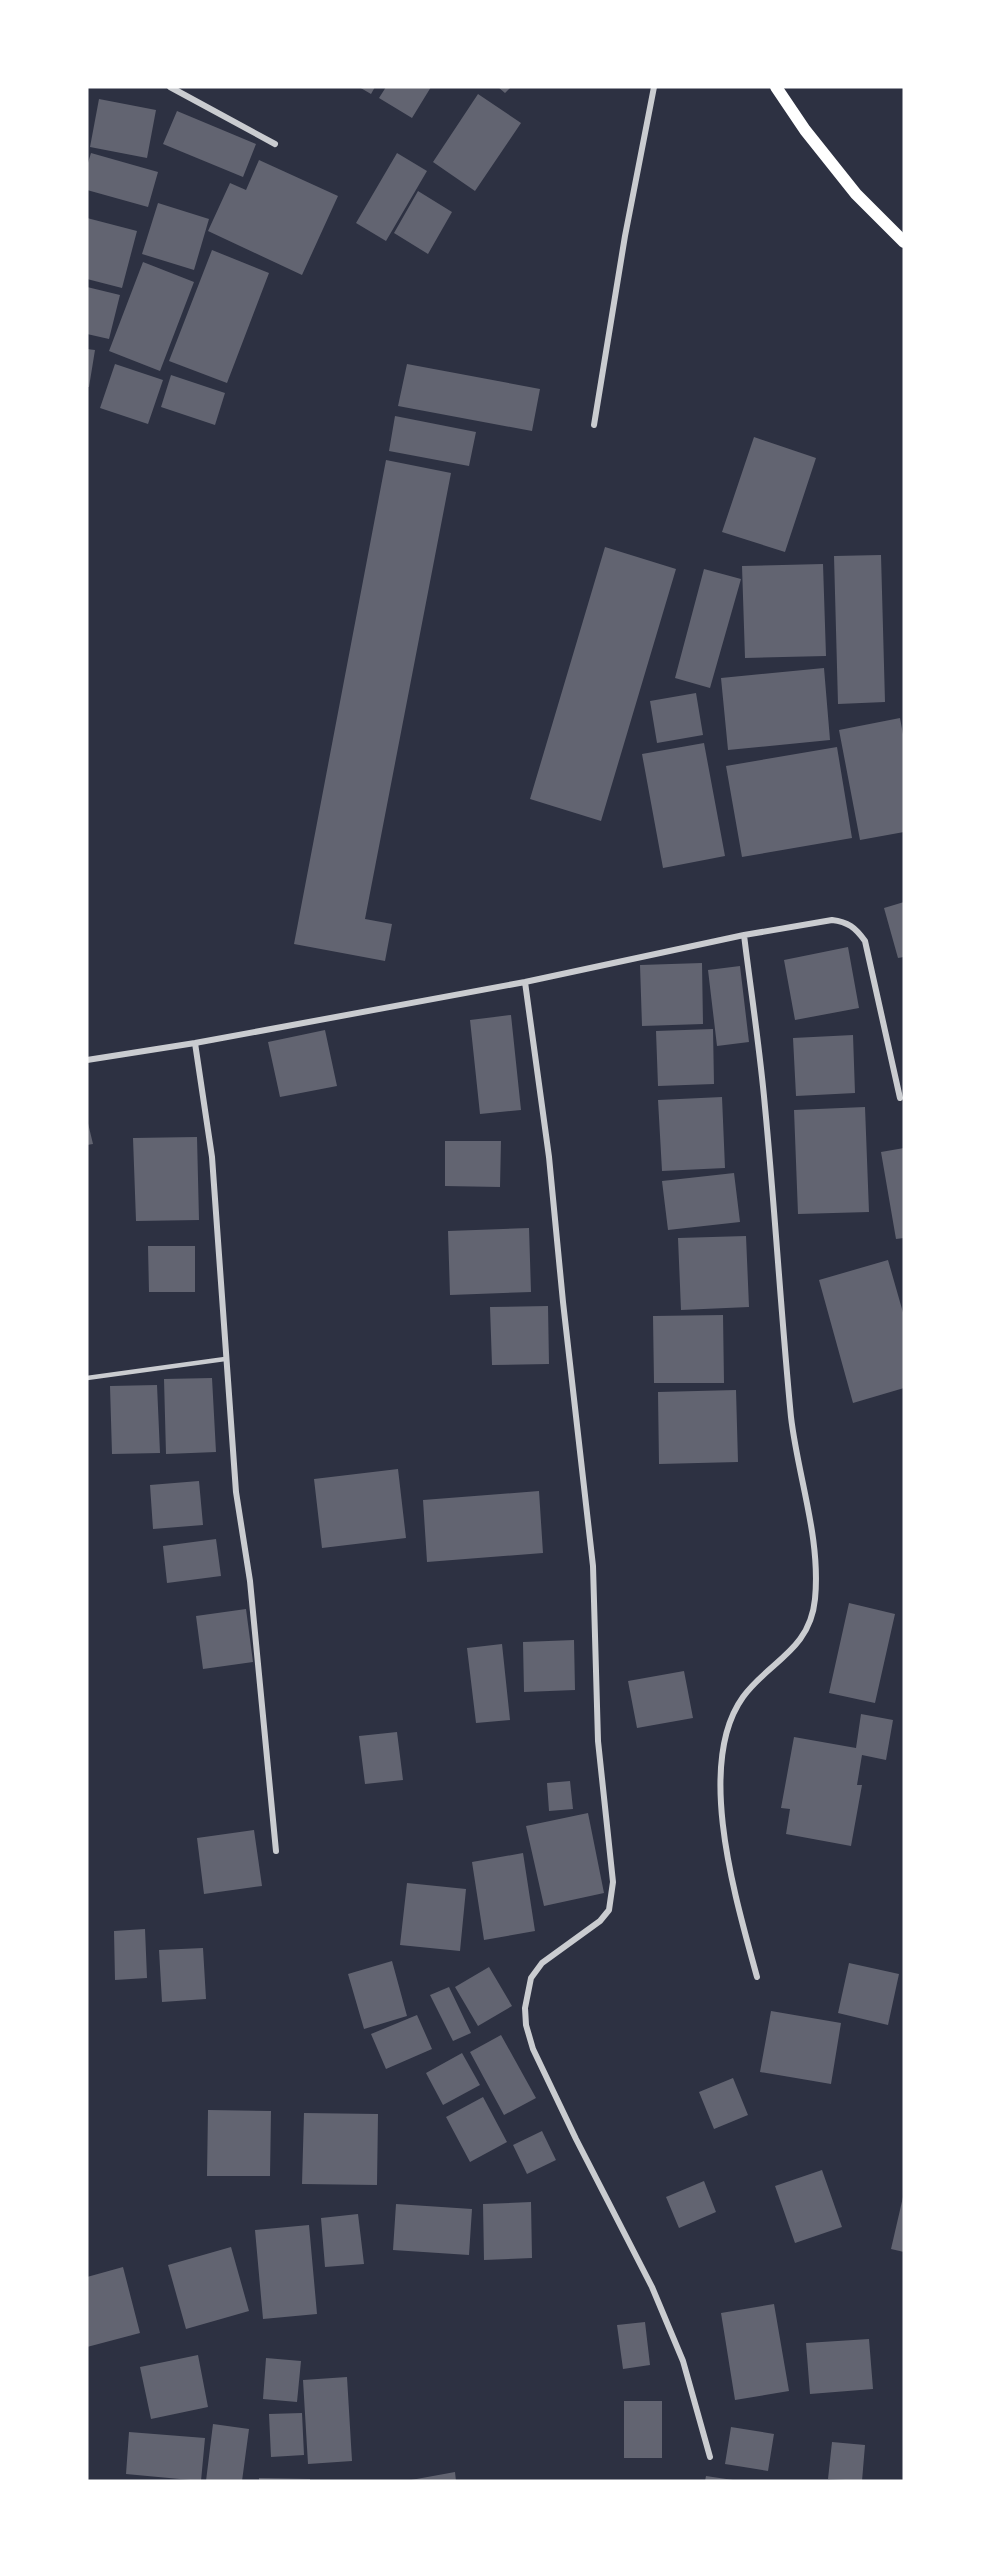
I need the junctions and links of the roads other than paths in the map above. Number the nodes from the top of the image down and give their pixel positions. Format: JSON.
{"nodes":[{"id":1,"x":170,"y":87,"type":"edge"},
{"id":2,"x":654,"y":87,"type":"edge"},
{"id":3,"x":776,"y":87,"type":"edge"},
{"id":4,"x":274,"y":144,"type":"dead end"},
{"id":5,"x":903,"y":239,"type":"edge"},
{"id":6,"x":594,"y":425,"type":"dead end"},
{"id":7,"x":744,"y":934,"type":"junction"},
{"id":8,"x":525,"y":982,"type":"junction"},
{"id":9,"x":195,"y":1043,"type":"junction"},
{"id":10,"x":87,"y":1060,"type":"edge"},
{"id":11,"x":900,"y":1098,"type":"dead end"},
{"id":12,"x":225,"y":1359,"type":"junction"},
{"id":13,"x":87,"y":1378,"type":"edge"},
{"id":14,"x":276,"y":1851,"type":"dead end"},
{"id":15,"x":757,"y":1977,"type":"dead end"},
{"id":16,"x":710,"y":2457,"type":"dead end"}],
"edges":[{"from":1,"to":4,"type":"street"},
{"from":2,"to":6,"type":"street"},
{"from":3,"to":5,"type":"main road"},
{"from":7,"to":8,"type":"street"},
{"from":7,"to":11,"type":"street"},
{"from":7,"to":15,"type":"street"},
{"from":8,"to":9,"type":"street"},
{"from":8,"to":16,"type":"street"},
{"from":9,"to":10,"type":"street"},
{"from":9,"to":12,"type":"street"},
{"from":12,"to":13,"type":"lane"},
{"from":12,"to":14,"type":"street"}]}
